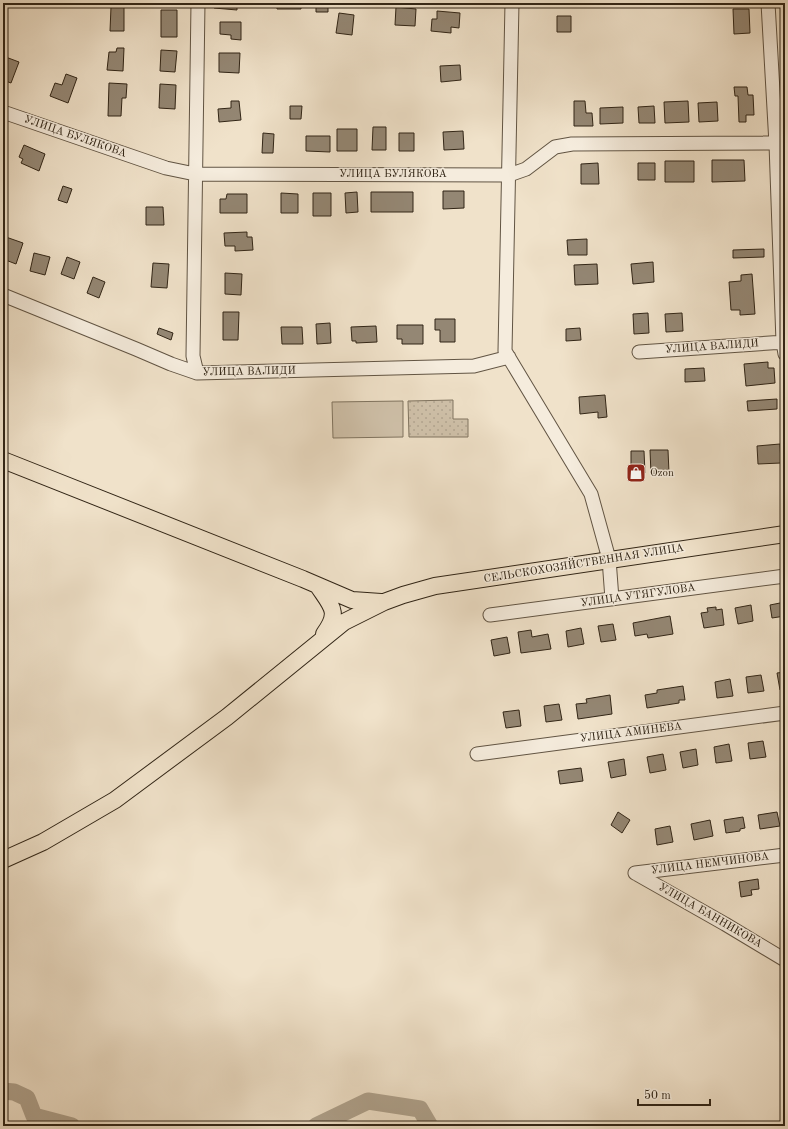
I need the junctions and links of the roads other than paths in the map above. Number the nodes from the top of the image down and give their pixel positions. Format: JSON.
{"nodes":[{"id":1,"x":198,"y":3,"type":"edge"},
{"id":2,"x":512,"y":3,"type":"edge"},
{"id":3,"x":768,"y":3,"type":"edge"},
{"id":4,"x":3,"y":112,"type":"edge"},
{"id":5,"x":781,"y":143,"type":"edge"},
{"id":6,"x":194,"y":174,"type":"junction"},
{"id":7,"x":509,"y":174,"type":"junction"},
{"id":8,"x":3,"y":295,"type":"edge"},
{"id":9,"x":784,"y":346,"type":"edge"},
{"id":10,"x":639,"y":352,"type":"dead end"},
{"id":11,"x":509,"y":357,"type":"junction"},
{"id":12,"x":197,"y":373,"type":"junction"},
{"id":13,"x":3,"y":460,"type":"edge"},
{"id":14,"x":785,"y":534,"type":"edge"},
{"id":15,"x":609,"y":560,"type":"junction"},
{"id":16,"x":785,"y":576,"type":"edge"},
{"id":17,"x":318,"y":586,"type":"junction"},
{"id":18,"x":612,"y":599,"type":"junction"},
{"id":19,"x":384,"y":602,"type":"junction"},
{"id":20,"x":490,"y":615,"type":"dead end"},
{"id":21,"x":318,"y":644,"type":"junction"},
{"id":22,"x":785,"y":713,"type":"edge"},
{"id":23,"x":477,"y":754,"type":"dead end"},
{"id":24,"x":785,"y":855,"type":"edge"},
{"id":25,"x":3,"y":860,"type":"edge"},
{"id":26,"x":635,"y":873,"type":"joint"},
{"id":27,"x":785,"y":960,"type":"edge"}],
"edges":[{"from":1,"to":6,"type":"street"},
{"from":2,"to":7,"type":"street"},
{"from":3,"to":5,"type":"street"},
{"from":4,"to":6,"type":"street","name":"УЛИЦА БУЛЯКОВА"},
{"from":5,"to":7,"type":"street","name":"УЛИЦА БУЛЯКОВА"},
{"from":5,"to":9,"type":"street"},
{"from":6,"to":7,"type":"street","name":"УЛИЦА БУЛЯКОВА"},
{"from":6,"to":12,"type":"street"},
{"from":7,"to":11,"type":"street"},
{"from":8,"to":12,"type":"street","name":"УЛИЦА ВАЛИДИ"},
{"from":9,"to":10,"type":"street","name":"УЛИЦА ВАЛИДИ"},
{"from":11,"to":12,"type":"street","name":"УЛИЦА ВАЛИДИ"},
{"from":11,"to":15,"type":"street"},
{"from":13,"to":17,"type":"main road"},
{"from":14,"to":15,"type":"main road","name":"СЕЛЬСКОХОЗЯЙСТВЕННАЯ УЛИЦА"},
{"from":15,"to":18,"type":"street"},
{"from":15,"to":19,"type":"main road","name":"СЕЛЬСКОХОЗЯЙСТВЕННАЯ УЛИЦА"},
{"from":16,"to":18,"type":"street","name":"УЛИЦА УТЯГУЛОВА"},
{"from":17,"to":19,"type":"main road"},
{"from":17,"to":21,"type":"main road"},
{"from":18,"to":20,"type":"street","name":"УЛИЦА УТЯГУЛОВА"},
{"from":19,"to":21,"type":"main road","name":"СЕЛЬСКОХОЗЯЙСТВЕННАЯ УЛИЦА"},
{"from":21,"to":25,"type":"main road","name":"СЕЛЬСКОХОЗЯЙСТВЕННАЯ УЛИЦА"},
{"from":22,"to":23,"type":"street","name":"УЛИЦА АМИНЕВА"},
{"from":24,"to":26,"type":"street","name":"УЛИЦА НЕМЧИНОВА"},
{"from":26,"to":27,"type":"street","name":"УЛИЦА БАННИКОВА"}]}
